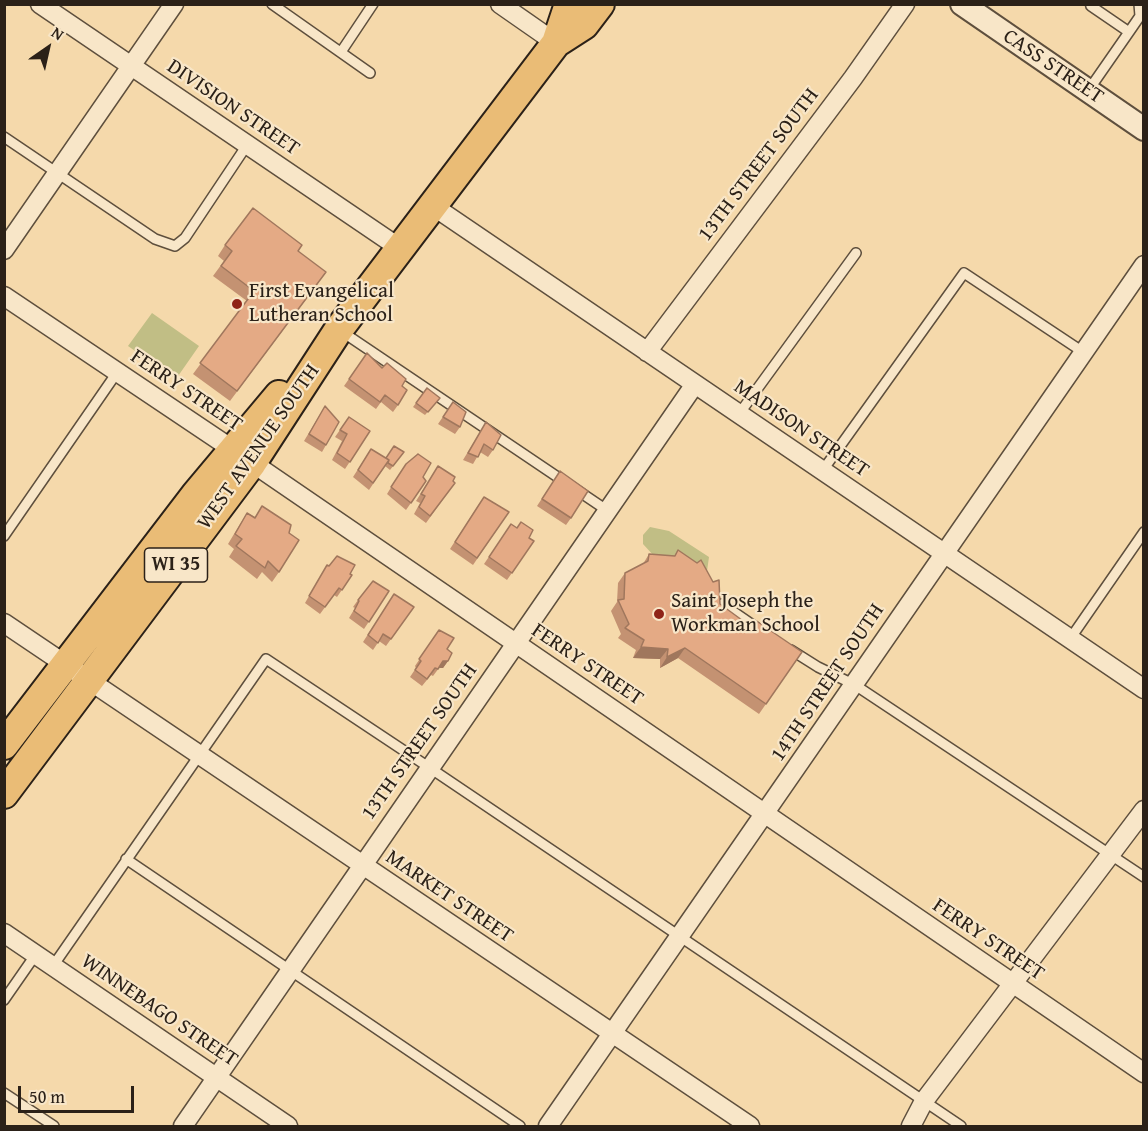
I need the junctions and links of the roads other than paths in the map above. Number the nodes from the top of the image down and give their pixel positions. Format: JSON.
{"nodes":[{"id":1,"x":40,"y":4,"type":"edge"},
{"id":2,"x":174,"y":4,"type":"edge"},
{"id":3,"x":272,"y":4,"type":"edge"},
{"id":4,"x":373,"y":4,"type":"edge"},
{"id":5,"x":500,"y":4,"type":"edge"},
{"id":6,"x":571,"y":4,"type":"edge"},
{"id":7,"x":600,"y":4,"type":"edge"},
{"id":8,"x":905,"y":4,"type":"edge"},
{"id":9,"x":1092,"y":4,"type":"edge"},
{"id":10,"x":1139,"y":4,"type":"edge"},
{"id":11,"x":968,"y":6,"type":"edge"},
{"id":12,"x":1129,"y":32,"type":"junction"},
{"id":13,"x":556,"y":43,"type":"junction"},
{"id":14,"x":341,"y":52,"type":"junction"},
{"id":15,"x":133,"y":67,"type":"junction"},
{"id":16,"x":370,"y":73,"type":"dead end"},
{"id":17,"x":1088,"y":91,"type":"junction"},
{"id":18,"x":1143,"y":129,"type":"edge"},
{"id":19,"x":4,"y":137,"type":"edge"},
{"id":20,"x":247,"y":145,"type":"junction"},
{"id":21,"x":58,"y":174,"type":"junction"},
{"id":22,"x":433,"y":206,"type":"junction"},
{"id":23,"x":401,"y":249,"type":"junction"},
{"id":24,"x":4,"y":250,"type":"edge"},
{"id":25,"x":856,"y":253,"type":"dead end"},
{"id":26,"x":1143,"y":265,"type":"edge"},
{"id":27,"x":1138,"y":285,"type":"edge"},
{"id":28,"x":4,"y":296,"type":"edge"},
{"id":29,"x":339,"y":329,"type":"junction"},
{"id":30,"x":647,"y":352,"type":"junction"},
{"id":31,"x":1083,"y":352,"type":"junction"},
{"id":32,"x":118,"y":371,"type":"junction"},
{"id":33,"x":695,"y":384,"type":"junction"},
{"id":34,"x":739,"y":414,"type":"junction"},
{"id":35,"x":242,"y":456,"type":"junction"},
{"id":36,"x":824,"y":470,"type":"junction"},
{"id":37,"x":608,"y":511,"type":"junction"},
{"id":38,"x":1143,"y":532,"type":"edge"},
{"id":39,"x":4,"y":536,"type":"edge"},
{"id":40,"x":944,"y":553,"type":"junction"},
{"id":41,"x":722,"y":604,"type":"edge"},
{"id":42,"x":4,"y":623,"type":"edge"},
{"id":43,"x":770,"y":636,"type":"edge"},
{"id":44,"x":1070,"y":639,"type":"junction"},
{"id":45,"x":779,"y":642,"type":"edge"},
{"id":46,"x":517,"y":644,"type":"junction"},
{"id":47,"x":65,"y":663,"type":"junction"},
{"id":48,"x":90,"y":680,"type":"junction"},
{"id":49,"x":855,"y":685,"type":"junction"},
{"id":50,"x":1143,"y":689,"type":"edge"},
{"id":51,"x":4,"y":745,"type":"edge"},
{"id":52,"x":198,"y":755,"type":"junction"},
{"id":53,"x":430,"y":768,"type":"junction"},
{"id":54,"x":4,"y":794,"type":"edge"},
{"id":55,"x":1143,"y":810,"type":"edge"},
{"id":56,"x":765,"y":814,"type":"junction"},
{"id":57,"x":1110,"y":854,"type":"junction"},
{"id":58,"x":126,"y":859,"type":"junction"},
{"id":59,"x":362,"y":866,"type":"junction"},
{"id":60,"x":1143,"y":877,"type":"edge"},
{"id":61,"x":4,"y":933,"type":"edge"},
{"id":62,"x":680,"y":936,"type":"junction"},
{"id":63,"x":36,"y":954,"type":"junction"},
{"id":64,"x":53,"y":966,"type":"junction"},
{"id":65,"x":290,"y":970,"type":"junction"},
{"id":66,"x":1011,"y":983,"type":"junction"},
{"id":67,"x":4,"y":1000,"type":"edge"},
{"id":68,"x":612,"y":1035,"type":"junction"},
{"id":69,"x":1142,"y":1068,"type":"edge"},
{"id":70,"x":216,"y":1077,"type":"junction"},
{"id":71,"x":4,"y":1093,"type":"edge"},
{"id":72,"x":924,"y":1101,"type":"junction"},
{"id":73,"x":54,"y":1126,"type":"edge"},
{"id":74,"x":183,"y":1126,"type":"edge"},
{"id":75,"x":288,"y":1126,"type":"edge"},
{"id":76,"x":520,"y":1126,"type":"edge"},
{"id":77,"x":548,"y":1126,"type":"edge"},
{"id":78,"x":750,"y":1126,"type":"edge"},
{"id":79,"x":911,"y":1126,"type":"edge"},
{"id":80,"x":961,"y":1126,"type":"edge"}],
"edges":[{"from":1,"to":15,"type":"street","name":"DIVISION STREET"},
{"from":2,"to":15,"type":"street"},
{"from":3,"to":14,"type":"lane"},
{"from":4,"to":14,"type":"lane"},
{"from":5,"to":13,"type":"street"},
{"from":6,"to":13,"type":"main road","name":"WEST AVENUE SOUTH","number":"WI 35"},
{"from":7,"to":13,"type":"main road","name":"WEST AVENUE SOUTH","number":"WI 35"},
{"from":8,"to":30,"type":"street","name":"13TH STREET SOUTH"},
{"from":9,"to":12,"type":"lane"},
{"from":10,"to":12,"type":"lane"},
{"from":11,"to":17,"type":"street","name":"CASS STREET"},
{"from":12,"to":17,"type":"lane"},
{"from":13,"to":22,"type":"main road","name":"WEST AVENUE SOUTH","number":"WI 35"},
{"from":14,"to":16,"type":"lane"},
{"from":15,"to":20,"type":"street","name":"DIVISION STREET"},
{"from":15,"to":21,"type":"street"},
{"from":17,"to":18,"type":"street","name":"CASS STREET"},
{"from":19,"to":21,"type":"lane"},
{"from":20,"to":21,"type":"lane"},
{"from":20,"to":23,"type":"street","name":"DIVISION STREET"},
{"from":21,"to":24,"type":"street"},
{"from":22,"to":23,"type":"main road","name":"WEST AVENUE SOUTH","number":"WI 35"},
{"from":22,"to":30,"type":"street","name":"MADISON STREET"},
{"from":23,"to":29,"type":"main road","name":"WEST AVENUE SOUTH","number":"WI 35"},
{"from":25,"to":34,"type":"lane"},
{"from":26,"to":27,"type":"street","name":"14TH STREET SOUTH"},
{"from":27,"to":31,"type":"street","name":"14TH STREET SOUTH"},
{"from":28,"to":32,"type":"street","name":"FERRY STREET"},
{"from":29,"to":35,"type":"main road","name":"WEST AVENUE SOUTH","number":"WI 35"},
{"from":29,"to":37,"type":"lane"},
{"from":30,"to":33,"type":"street","name":"MADISON STREET"},
{"from":31,"to":36,"type":"lane"},
{"from":31,"to":40,"type":"street","name":"14TH STREET SOUTH"},
{"from":32,"to":35,"type":"street","name":"FERRY STREET"},
{"from":32,"to":39,"type":"lane"},
{"from":33,"to":34,"type":"street","name":"MADISON STREET"},
{"from":33,"to":37,"type":"street","name":"13TH STREET SOUTH"},
{"from":34,"to":36,"type":"street","name":"MADISON STREET"},
{"from":35,"to":46,"type":"street","name":"FERRY STREET"},
{"from":35,"to":47,"type":"main road","name":"WEST AVENUE SOUTH","number":"WI 35"},
{"from":35,"to":48,"type":"main road","name":"WEST AVENUE SOUTH","number":"WI 35"},
{"from":36,"to":40,"type":"street","name":"MADISON STREET"},
{"from":37,"to":46,"type":"street","name":"13TH STREET SOUTH"},
{"from":38,"to":44,"type":"lane"},
{"from":40,"to":44,"type":"street","name":"MADISON STREET"},
{"from":40,"to":49,"type":"street","name":"14TH STREET SOUTH"},
{"from":41,"to":43,"type":"lane"},
{"from":42,"to":47,"type":"street","name":"MARKET STREET"},
{"from":44,"to":50,"type":"street","name":"MADISON STREET"},
{"from":45,"to":49,"type":"lane"},
{"from":46,"to":53,"type":"street","name":"13TH STREET SOUTH"},
{"from":46,"to":56,"type":"street","name":"FERRY STREET"},
{"from":47,"to":48,"type":"street","name":"MARKET STREET"},
{"from":47,"to":51,"type":"main road","name":"WEST AVENUE SOUTH","number":"WI 35"},
{"from":48,"to":52,"type":"street","name":"MARKET STREET"},
{"from":48,"to":54,"type":"main road","name":"WEST AVENUE SOUTH","number":"WI 35"},
{"from":49,"to":56,"type":"street","name":"14TH STREET SOUTH"},
{"from":49,"to":57,"type":"lane"},
{"from":52,"to":53,"type":"lane"},
{"from":52,"to":58,"type":"lane"},
{"from":52,"to":59,"type":"street","name":"MARKET STREET"},
{"from":53,"to":59,"type":"street","name":"13TH STREET SOUTH"},
{"from":53,"to":62,"type":"lane"},
{"from":55,"to":57,"type":"street"},
{"from":56,"to":62,"type":"street","name":"14TH STREET SOUTH"},
{"from":56,"to":66,"type":"street","name":"FERRY STREET"},
{"from":57,"to":60,"type":"lane"},
{"from":57,"to":66,"type":"street"},
{"from":58,"to":64,"type":"lane"},
{"from":58,"to":65,"type":"lane"},
{"from":59,"to":65,"type":"street","name":"13TH STREET SOUTH"},
{"from":59,"to":68,"type":"street","name":"MARKET STREET"},
{"from":61,"to":63,"type":"street","name":"WINNEBAGO STREET"},
{"from":62,"to":68,"type":"street","name":"14TH STREET SOUTH"},
{"from":62,"to":72,"type":"lane"},
{"from":63,"to":64,"type":"street","name":"WINNEBAGO STREET"},
{"from":63,"to":67,"type":"lane"},
{"from":64,"to":70,"type":"street","name":"WINNEBAGO STREET"},
{"from":65,"to":70,"type":"street","name":"13TH STREET SOUTH"},
{"from":65,"to":76,"type":"lane"},
{"from":66,"to":69,"type":"street","name":"FERRY STREET"},
{"from":66,"to":72,"type":"street"},
{"from":68,"to":77,"type":"street","name":"14TH STREET SOUTH"},
{"from":68,"to":78,"type":"street","name":"MARKET STREET"},
{"from":70,"to":74,"type":"street","name":"13TH STREET SOUTH"},
{"from":70,"to":75,"type":"street","name":"WINNEBAGO STREET"},
{"from":71,"to":73,"type":"lane"},
{"from":72,"to":79,"type":"street"},
{"from":72,"to":80,"type":"lane"}]}
